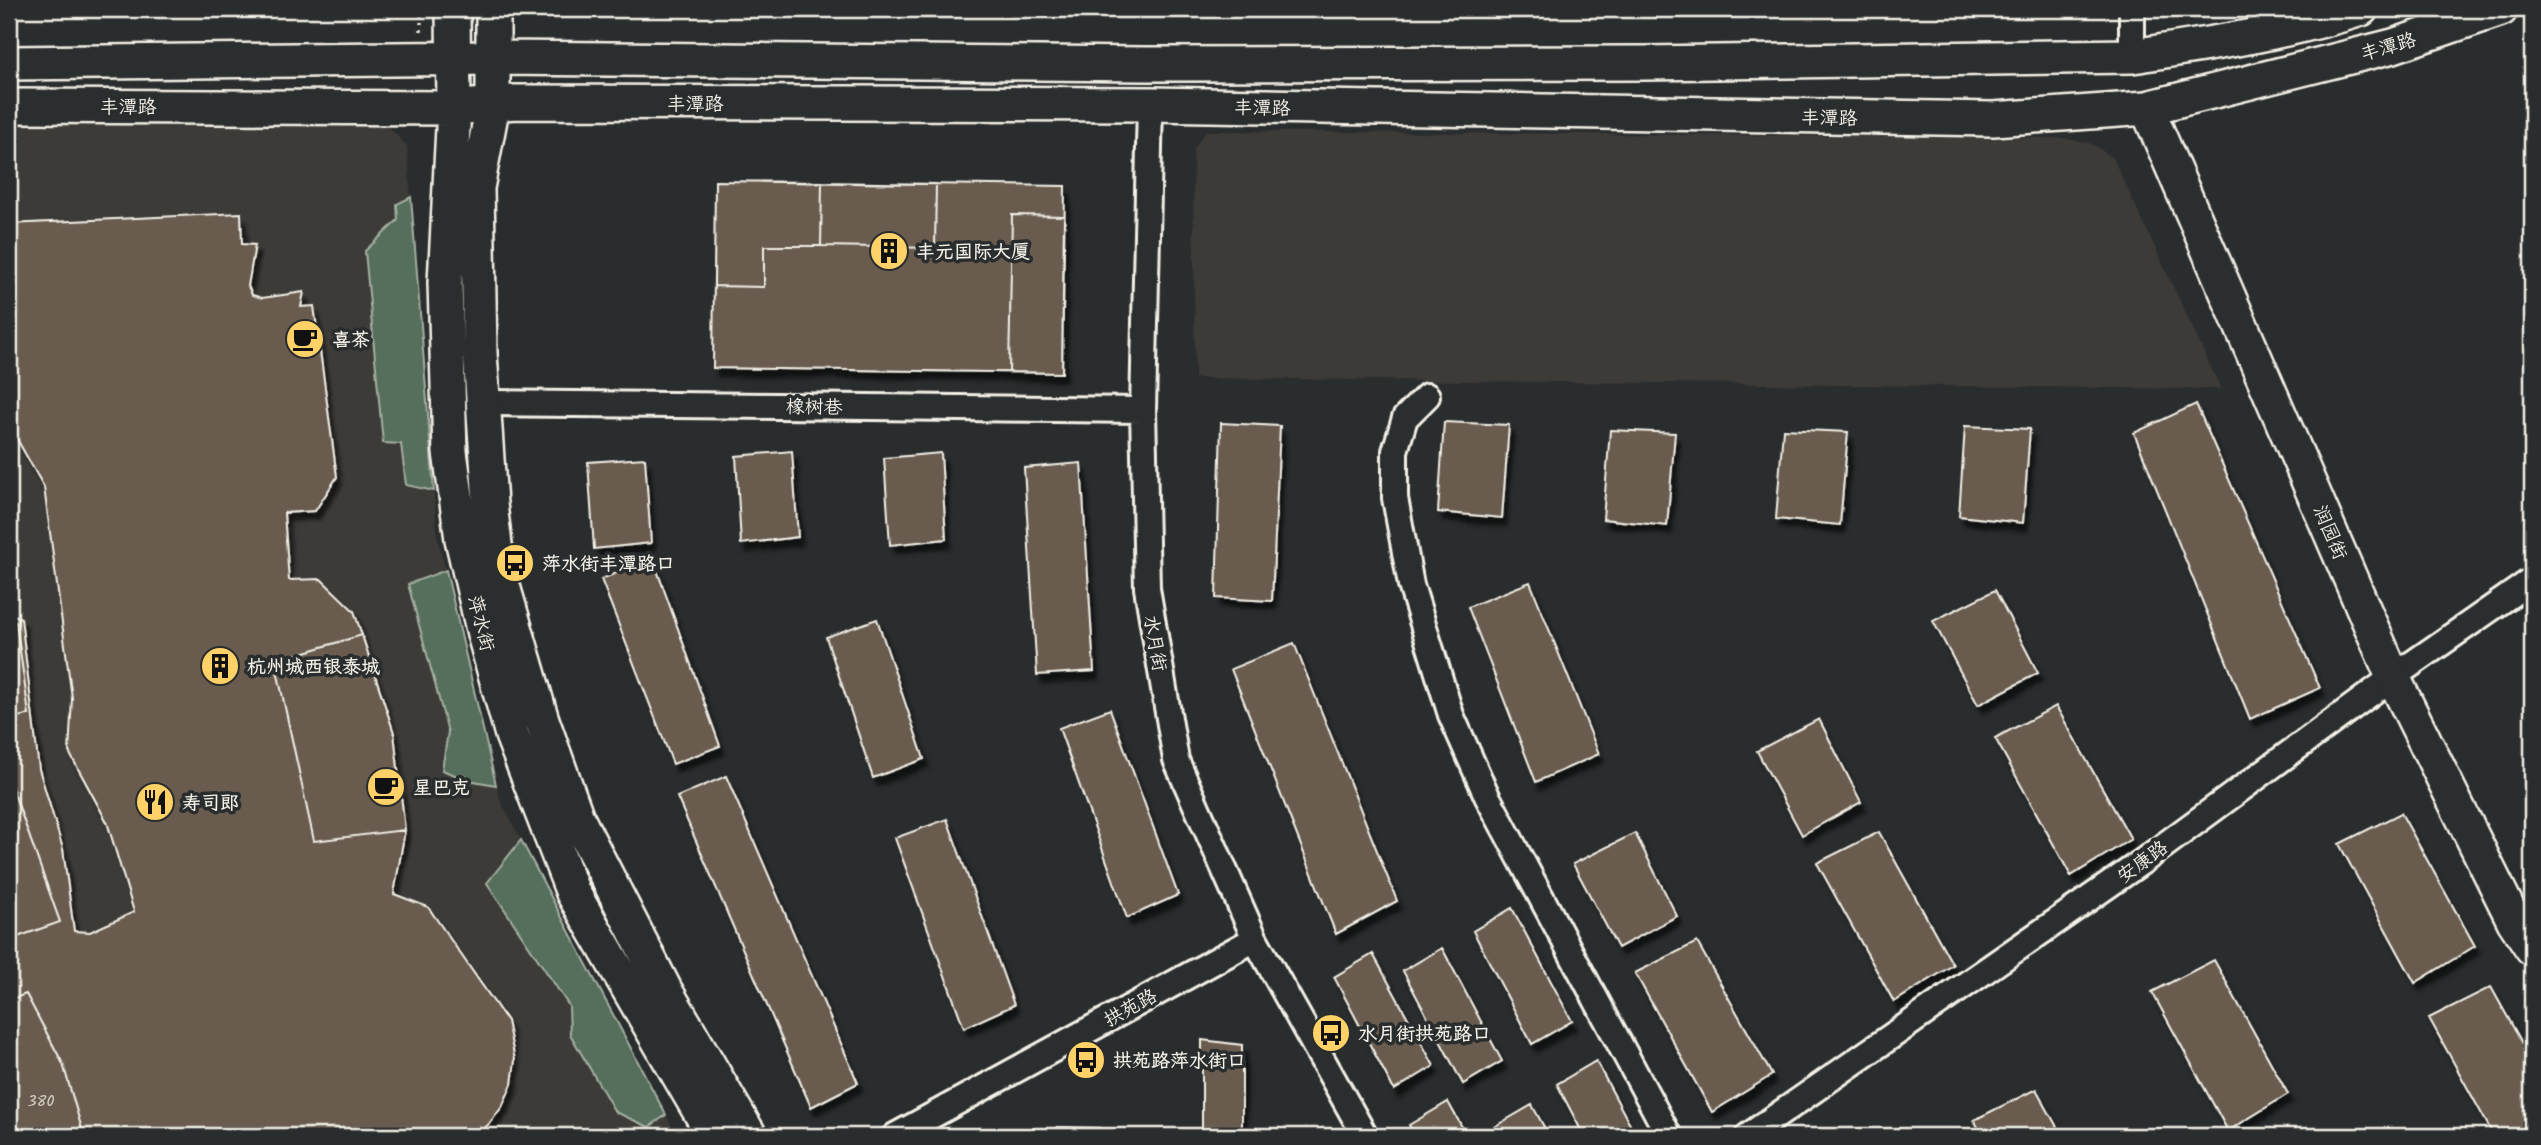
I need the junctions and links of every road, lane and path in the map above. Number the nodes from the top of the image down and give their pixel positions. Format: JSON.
{"nodes":[{"id":1,"x":453,"y":9,"type":"edge"},
{"id":2,"x":493,"y":9,"type":"edge"},
{"id":3,"x":2132,"y":9,"type":"edge"},
{"id":4,"x":2361,"y":9,"type":"edge"},
{"id":5,"x":2501,"y":9,"type":"edge"},
{"id":6,"x":2132,"y":56,"type":"junction"},
{"id":7,"x":493,"y":58,"type":"junction"},
{"id":8,"x":453,"y":60,"type":"junction"},
{"id":9,"x":9,"y":63,"type":"edge"},
{"id":10,"x":493,"y":104,"type":"junction"},
{"id":11,"x":1150,"y":104,"type":"junction"},
{"id":12,"x":9,"y":106,"type":"edge"},
{"id":13,"x":454,"y":108,"type":"junction"},
{"id":14,"x":2147,"y":108,"type":"junction"},
{"id":15,"x":1427,"y":396,"type":"dead end"},
{"id":16,"x":484,"y":403,"type":"junction"},
{"id":17,"x":1143,"y":410,"type":"junction"},
{"id":18,"x":2532,"y":580,"type":"edge"},
{"id":19,"x":2393,"y":677,"type":"junction"},
{"id":20,"x":1255,"y":939,"type":"junction"},
{"id":21,"x":2532,"y":948,"type":"edge"},
{"id":22,"x":714,"y":1136,"type":"edge"},
{"id":23,"x":750,"y":1136,"type":"edge"},
{"id":24,"x":895,"y":1136,"type":"edge"},
{"id":25,"x":1365,"y":1136,"type":"edge"},
{"id":26,"x":1669,"y":1136,"type":"edge"},
{"id":27,"x":1748,"y":1136,"type":"edge"}],
"edges":[{"from":1,"to":8,"type":"main road","name":"萍水街"},
{"from":2,"to":7,"type":"main road","name":"萍水街"},
{"from":3,"to":6,"type":"street"},
{"from":4,"to":6,"type":"main road"},
{"from":5,"to":14,"type":"main road","name":"丰潭路"},
{"from":6,"to":7,"type":"main road"},
{"from":7,"to":8,"type":"main road"},
{"from":7,"to":10,"type":"main road","name":"萍水街"},
{"from":8,"to":9,"type":"main road"},
{"from":8,"to":13,"type":"main road","name":"萍水街"},
{"from":10,"to":11,"type":"main road","name":"丰潭路"},
{"from":10,"to":13,"type":"main road","name":"丰潭路"},
{"from":10,"to":16,"type":"main road","name":"萍水街"},
{"from":11,"to":14,"type":"main road","name":"丰潭路"},
{"from":11,"to":17,"type":"street","name":"水月街"},
{"from":12,"to":13,"type":"main road","name":"丰潭路"},
{"from":13,"to":22,"type":"main road","name":"萍水街"},
{"from":14,"to":19,"type":"main road","name":"润园街"},
{"from":15,"to":26,"type":"street"},
{"from":16,"to":17,"type":"street","name":"橡树巷"},
{"from":16,"to":23,"type":"main road","name":"萍水街"},
{"from":17,"to":20,"type":"street","name":"水月街"},
{"from":18,"to":19,"type":"street","name":"安康路"},
{"from":19,"to":21,"type":"main road","name":"润园街"},
{"from":19,"to":27,"type":"street","name":"安康路"},
{"from":20,"to":24,"type":"street","name":"拱苑路"},
{"from":20,"to":25,"type":"street","name":"水月街"}]}
